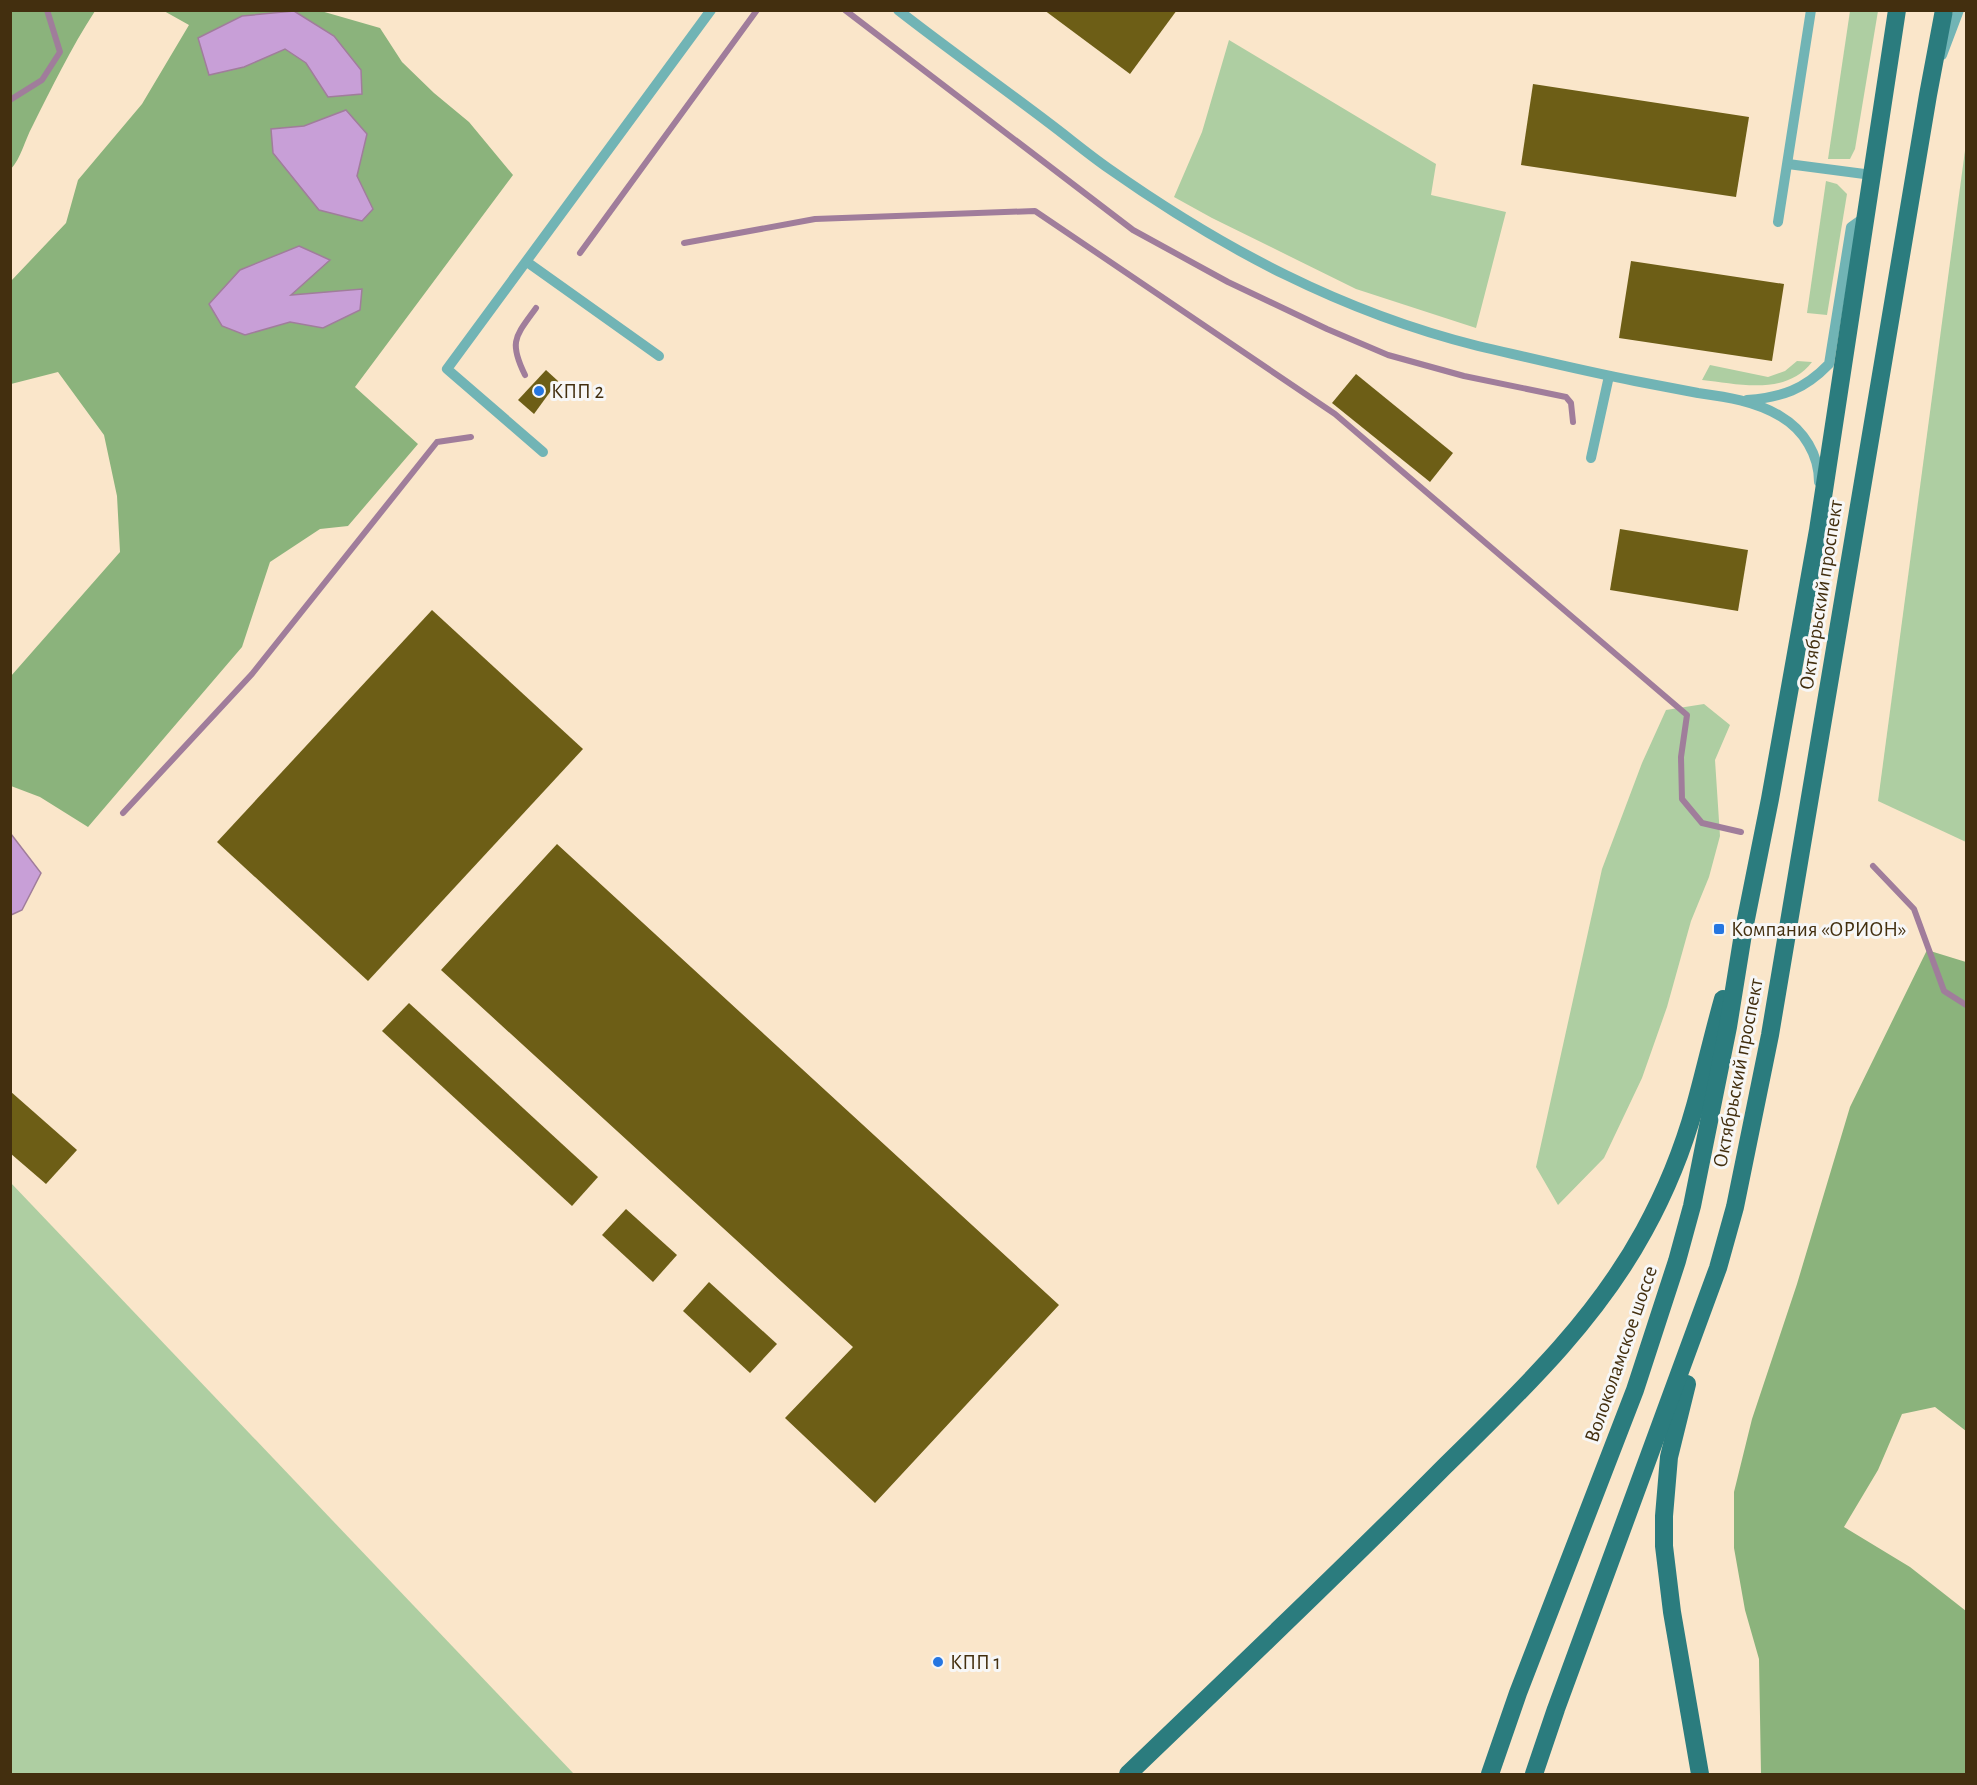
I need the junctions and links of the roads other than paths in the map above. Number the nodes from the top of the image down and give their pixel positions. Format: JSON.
{"nodes":[{"id":1,"x":711,"y":10,"type":"edge"},
{"id":2,"x":898,"y":10,"type":"edge"},
{"id":3,"x":1811,"y":10,"type":"edge"},
{"id":4,"x":1897,"y":10,"type":"edge"},
{"id":5,"x":1944,"y":10,"type":"edge"},
{"id":6,"x":1959,"y":10,"type":"edge"},
{"id":7,"x":1928,"y":95,"type":"junction"},
{"id":8,"x":1788,"y":164,"type":"junction"},
{"id":9,"x":1872,"y":175,"type":"junction"},
{"id":10,"x":1865,"y":217,"type":"junction"},
{"id":11,"x":1779,"y":222,"type":"dead end"},
{"id":12,"x":527,"y":262,"type":"junction"},
{"id":13,"x":659,"y":356,"type":"dead end"},
{"id":14,"x":1609,"y":376,"type":"junction"},
{"id":15,"x":1743,"y":400,"type":"junction"},
{"id":16,"x":543,"y":452,"type":"dead end"},
{"id":17,"x":1591,"y":458,"type":"dead end"},
{"id":18,"x":1818,"y":530,"type":"junction"},
{"id":19,"x":1743,"y":934,"type":"junction"},
{"id":20,"x":1739,"y":1186,"type":"junction"},
{"id":21,"x":1128,"y":1774,"type":"edge"},
{"id":22,"x":1490,"y":1774,"type":"edge"},
{"id":23,"x":1534,"y":1774,"type":"edge"},
{"id":24,"x":1700,"y":1774,"type":"edge"}],
"edges":[{"from":1,"to":12,"type":"lane"},
{"from":2,"to":14,"type":"lane"},
{"from":3,"to":8,"type":"lane"},
{"from":4,"to":9,"type":"main road","name":"Октябрьский проспект"},
{"from":5,"to":7,"type":"main road","name":"Октябрьский проспект"},
{"from":6,"to":7,"type":"lane"},
{"from":7,"to":20,"type":"main road","name":"Октябрьский проспект"},
{"from":8,"to":9,"type":"lane"},
{"from":8,"to":11,"type":"lane"},
{"from":9,"to":10,"type":"main road","name":"Октябрьский проспект"},
{"from":10,"to":15,"type":"lane"},
{"from":10,"to":18,"type":"main road","name":"Октябрьский проспект"},
{"from":12,"to":13,"type":"lane"},
{"from":12,"to":16,"type":"lane"},
{"from":14,"to":15,"type":"lane"},
{"from":14,"to":17,"type":"lane"},
{"from":15,"to":18,"type":"lane"},
{"from":18,"to":19,"type":"main road","name":"Октябрьский проспект"},
{"from":19,"to":21,"type":"main road"},
{"from":19,"to":22,"type":"main road","name":"Волоколамское шоссе"},
{"from":20,"to":23,"type":"main road"},
{"from":20,"to":24,"type":"main road"}]}
